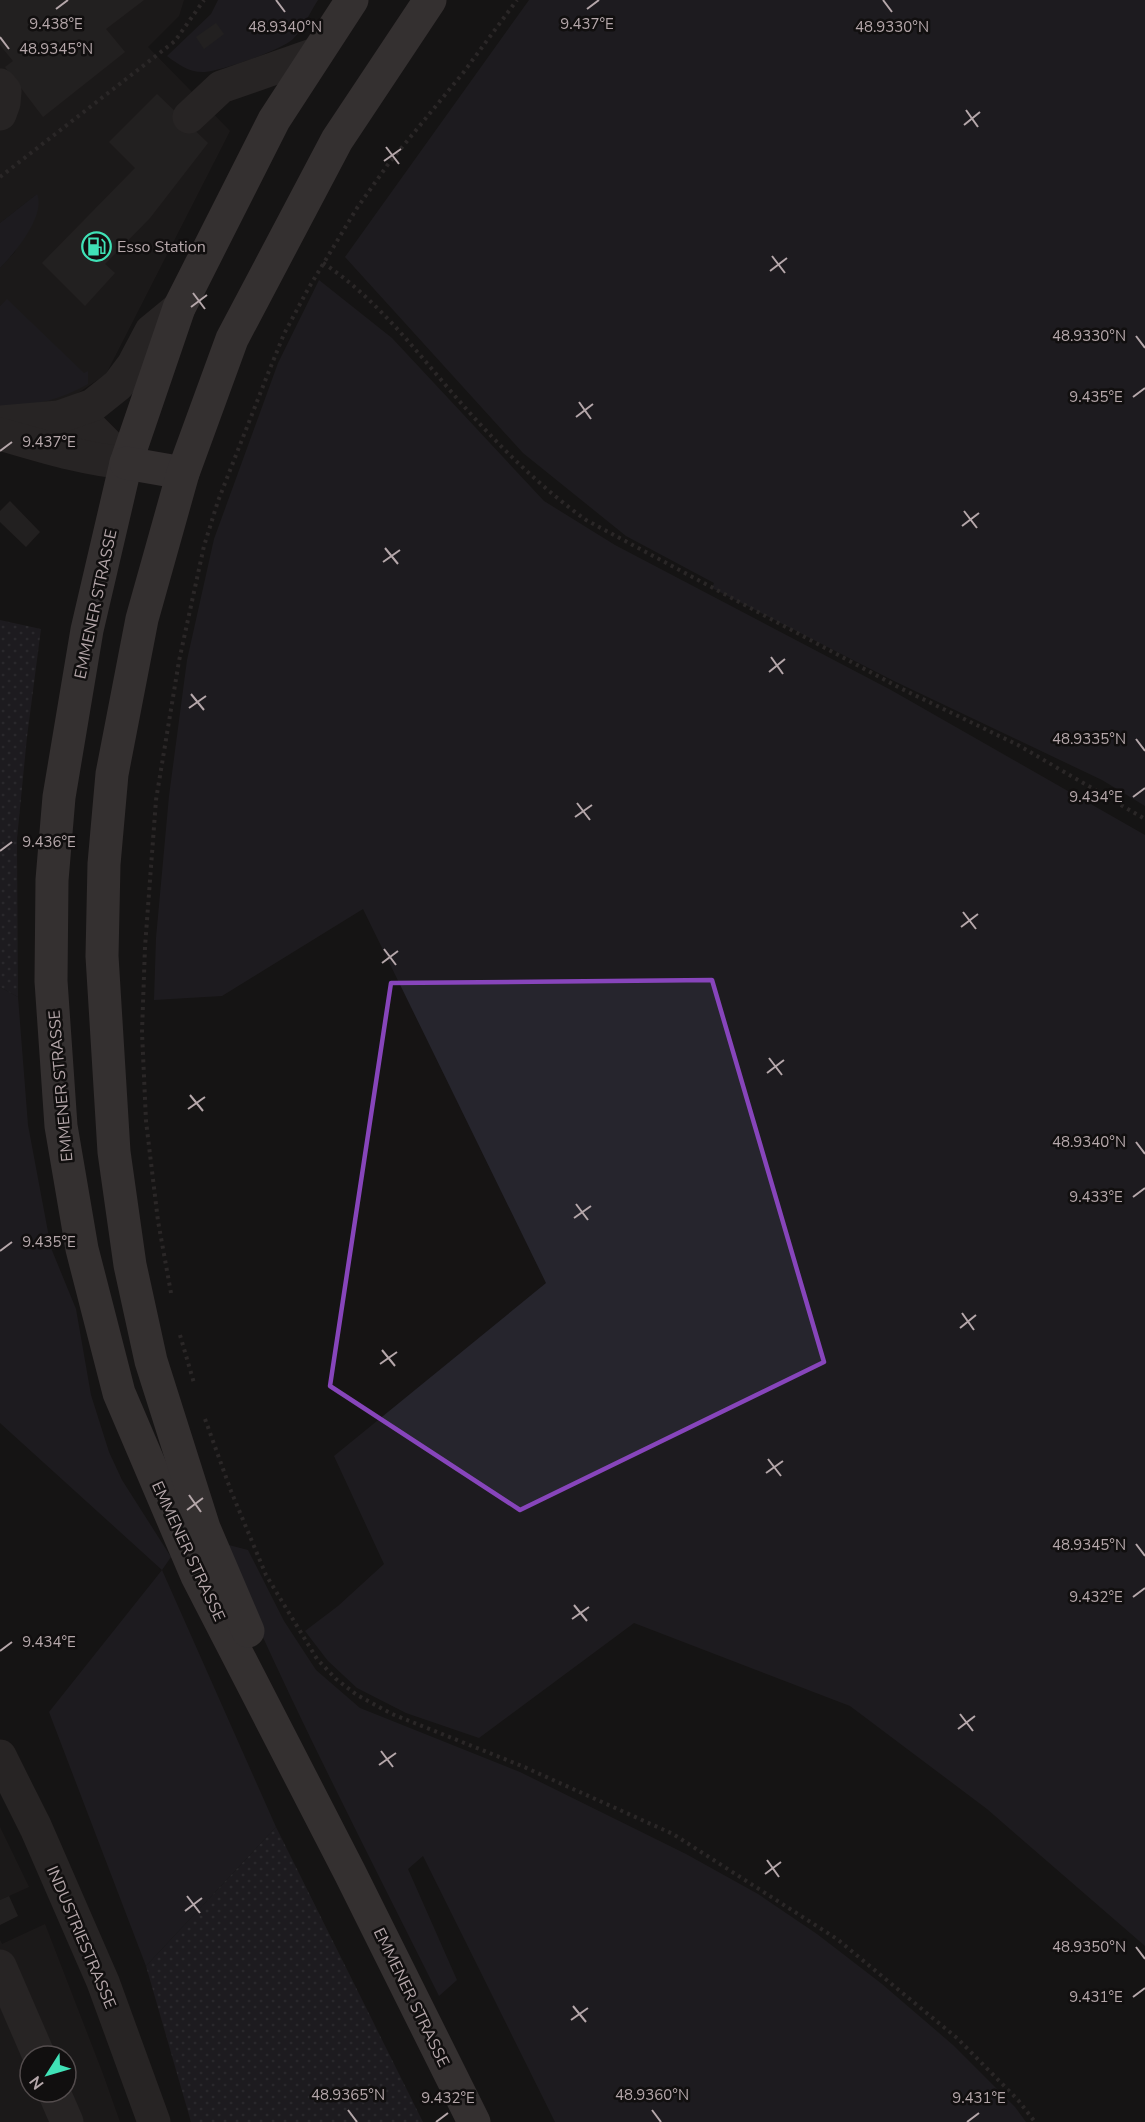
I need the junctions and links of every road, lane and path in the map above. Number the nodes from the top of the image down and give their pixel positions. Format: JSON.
{"nodes":[{"id":1,"x":204,"y":0,"type":"edge"},
{"id":2,"x":352,"y":0,"type":"edge"},
{"id":3,"x":430,"y":0,"type":"edge"},
{"id":4,"x":517,"y":0,"type":"edge"},
{"id":5,"x":315,"y":54,"type":"junction"},
{"id":6,"x":0,"y":85,"type":"edge"},
{"id":7,"x":0,"y":114,"type":"edge"},
{"id":8,"x":189,"y":117,"type":"dead end"},
{"id":9,"x":0,"y":177,"type":"edge"},
{"id":10,"x":323,"y":263,"type":"junction"},
{"id":11,"x":179,"y":308,"type":"junction"},
{"id":12,"x":58,"y":417,"type":"junction"},
{"id":13,"x":0,"y":422,"type":"edge"},
{"id":14,"x":0,"y":434,"type":"edge"},
{"id":15,"x":126,"y":463,"type":"junction"},
{"id":16,"x":183,"y":473,"type":"junction"},
{"id":17,"x":1145,"y":819,"type":"edge"},
{"id":18,"x":171,"y":1296,"type":"dead end"},
{"id":19,"x":178,"y":1329,"type":"dead end"},
{"id":20,"x":196,"y":1394,"type":"dead end"},
{"id":21,"x":204,"y":1415,"type":"dead end"},
{"id":22,"x":0,"y":1756,"type":"edge"},
{"id":23,"x":350,"y":1873,"type":"junction"},
{"id":24,"x":0,"y":1966,"type":"edge"},
{"id":25,"x":34,"y":2044,"type":"edge"},
{"id":26,"x":59,"y":2104,"type":"edge"},
{"id":27,"x":67,"y":2122,"type":"edge"},
{"id":28,"x":154,"y":2122,"type":"edge"},
{"id":29,"x":474,"y":2122,"type":"edge"},
{"id":30,"x":1035,"y":2122,"type":"edge"}],
"edges":[{"from":1,"to":9,"type":"path"},
{"from":2,"to":5,"type":"main road","name":"EMMENER STRASSE"},
{"from":3,"to":16,"type":"main road","name":"EMMENER STRASSE"},
{"from":4,"to":10,"type":"path"},
{"from":5,"to":8,"type":"street"},
{"from":5,"to":11,"type":"main road","name":"EMMENER STRASSE"},
{"from":6,"to":7,"type":"street"},
{"from":10,"to":17,"type":"path"},
{"from":10,"to":18,"type":"path"},
{"from":11,"to":12,"type":"street"},
{"from":11,"to":15,"type":"main road","name":"EMMENER STRASSE"},
{"from":12,"to":13,"type":"street"},
{"from":12,"to":15,"type":"street"},
{"from":14,"to":15,"type":"street"},
{"from":15,"to":16,"type":"main road"},
{"from":15,"to":23,"type":"main road","name":"EMMENER STRASSE"},
{"from":16,"to":23,"type":"main road","name":"EMMENER STRASSE"},
{"from":19,"to":20,"type":"path"},
{"from":21,"to":30,"type":"path"},
{"from":22,"to":28,"type":"street","name":"INDUSTRIESTRASSE"},
{"from":23,"to":29,"type":"main road","name":"EMMENER STRASSE"},
{"from":24,"to":25,"type":"street"},
{"from":26,"to":27,"type":"street"}]}
